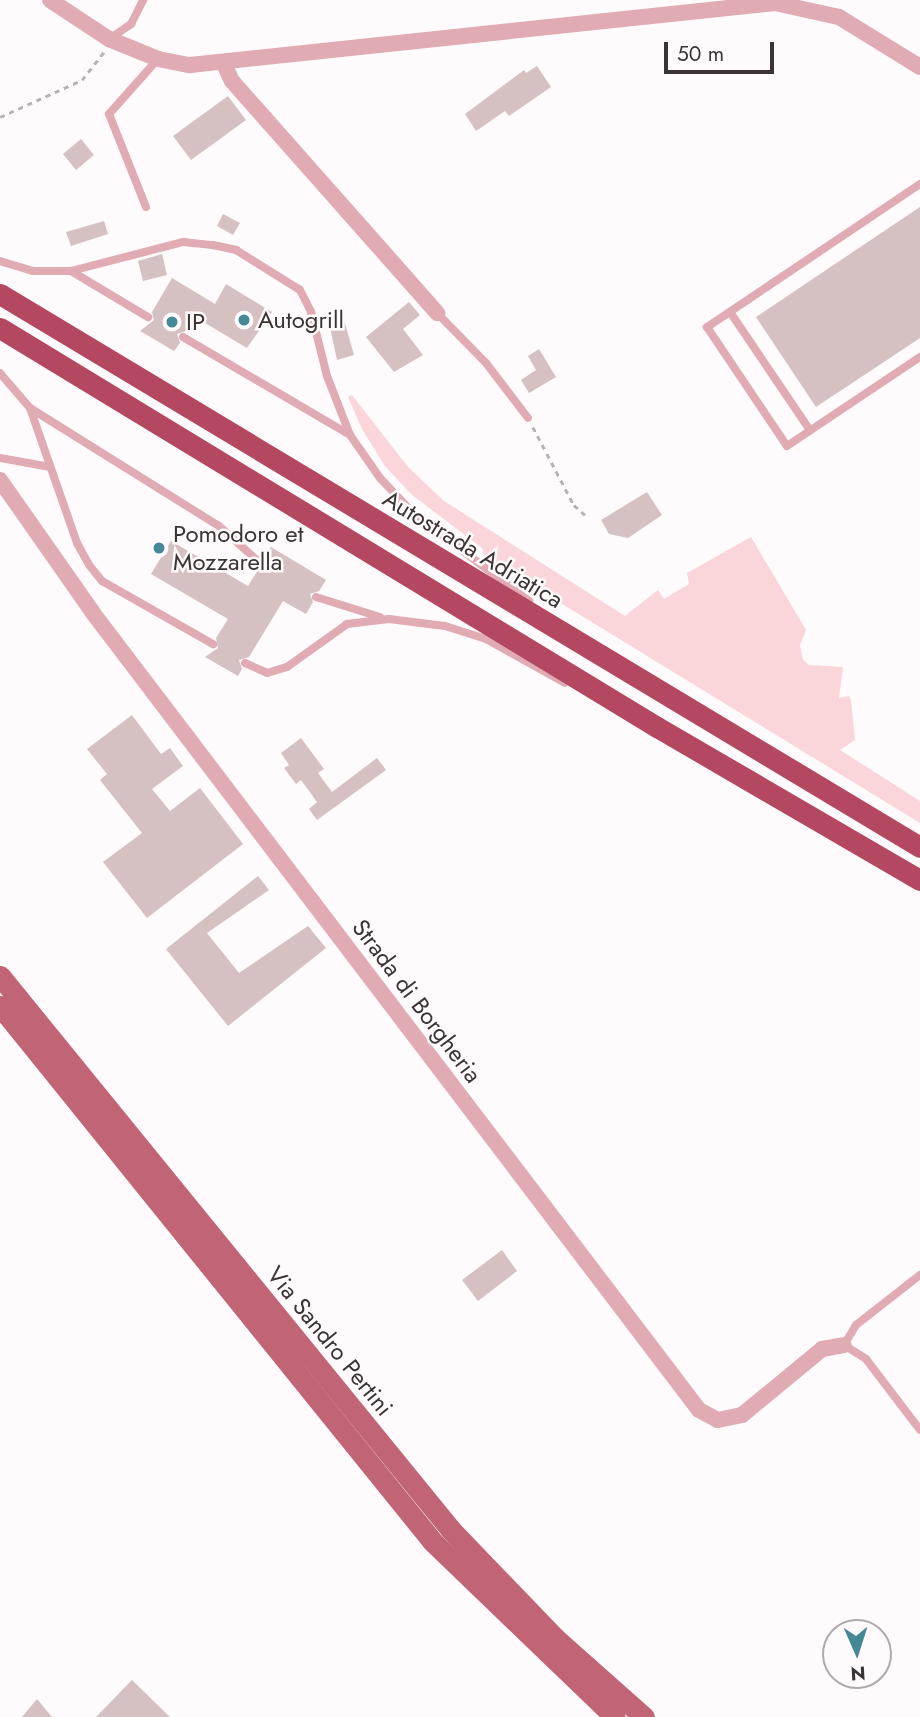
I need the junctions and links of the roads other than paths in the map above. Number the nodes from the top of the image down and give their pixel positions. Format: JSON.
{"nodes":[{"id":1,"x":50,"y":0,"type":"edge"},
{"id":2,"x":143,"y":0,"type":"edge"},
{"id":3,"x":109,"y":39,"type":"junction"},
{"id":4,"x":158,"y":59,"type":"junction"},
{"id":5,"x":224,"y":64,"type":"junction"},
{"id":6,"x":920,"y":67,"type":"edge"},
{"id":7,"x":920,"y":184,"type":"edge"},
{"id":8,"x":146,"y":207,"type":"dead end"},
{"id":9,"x":0,"y":261,"type":"edge"},
{"id":10,"x":71,"y":271,"type":"junction"},
{"id":11,"x":0,"y":294,"type":"edge"},
{"id":12,"x":730,"y":312,"type":"junction"},
{"id":13,"x":437,"y":313,"type":"joint"},
{"id":14,"x":148,"y":317,"type":"dead end"},
{"id":15,"x":0,"y":328,"type":"edge"},
{"id":16,"x":183,"y":337,"type":"dead end"},
{"id":17,"x":920,"y":356,"type":"edge"},
{"id":18,"x":0,"y":373,"type":"edge"},
{"id":19,"x":30,"y":408,"type":"junction"},
{"id":20,"x":528,"y":418,"type":"road end"},
{"id":21,"x":810,"y":430,"type":"junction"},
{"id":22,"x":350,"y":435,"type":"junction"},
{"id":23,"x":0,"y":458,"type":"edge"},
{"id":24,"x":50,"y":467,"type":"junction"},
{"id":25,"x":0,"y":480,"type":"edge"},
{"id":26,"x":261,"y":564,"type":"dead end"},
{"id":27,"x":316,"y":597,"type":"dead end"},
{"id":28,"x":389,"y":619,"type":"junction"},
{"id":29,"x":213,"y":644,"type":"dead end"},
{"id":30,"x":245,"y":663,"type":"dead end"},
{"id":31,"x":642,"y":682,"type":"junction"},
{"id":32,"x":657,"y":727,"type":"junction"},
{"id":33,"x":920,"y":847,"type":"edge"},
{"id":34,"x":920,"y":880,"type":"edge"},
{"id":35,"x":0,"y":976,"type":"edge"},
{"id":36,"x":0,"y":1006,"type":"edge"},
{"id":37,"x":920,"y":1275,"type":"edge"},
{"id":38,"x":844,"y":1345,"type":"junction"},
{"id":39,"x":920,"y":1430,"type":"edge"},
{"id":40,"x":615,"y":1717,"type":"edge"},
{"id":41,"x":644,"y":1717,"type":"edge"}],
"edges":[{"from":1,"to":3,"type":"street"},
{"from":2,"to":3,"type":"lane"},
{"from":3,"to":4,"type":"street"},
{"from":4,"to":5,"type":"street"},
{"from":4,"to":8,"type":"lane"},
{"from":5,"to":6,"type":"street"},
{"from":5,"to":13,"type":"street"},
{"from":7,"to":12,"type":"lane"},
{"from":9,"to":10,"type":"lane"},
{"from":10,"to":14,"type":"lane"},
{"from":10,"to":22,"type":"lane"},
{"from":11,"to":31,"type":"highway","name":"Autostrada Adriatica"},
{"from":12,"to":21,"type":"lane"},
{"from":12,"to":21,"type":"lane"},
{"from":13,"to":20,"type":"lane"},
{"from":15,"to":32,"type":"highway"},
{"from":16,"to":22,"type":"lane"},
{"from":17,"to":21,"type":"lane"},
{"from":18,"to":19,"type":"lane"},
{"from":19,"to":24,"type":"lane"},
{"from":19,"to":26,"type":"lane"},
{"from":22,"to":31,"type":"lane"},
{"from":23,"to":24,"type":"lane"},
{"from":24,"to":29,"type":"lane"},
{"from":25,"to":38,"type":"street","name":"Strada di Borgheria"},
{"from":27,"to":28,"type":"lane"},
{"from":28,"to":30,"type":"lane"},
{"from":28,"to":32,"type":"lane"},
{"from":31,"to":33,"type":"highway","name":"Autostrada Adriatica"},
{"from":32,"to":34,"type":"highway"},
{"from":35,"to":41,"type":"main road","name":"Via Sandro Pertini"},
{"from":36,"to":40,"type":"main road","name":"Via Sandro Pertini"},
{"from":37,"to":38,"type":"lane"},
{"from":38,"to":39,"type":"lane"}]}
